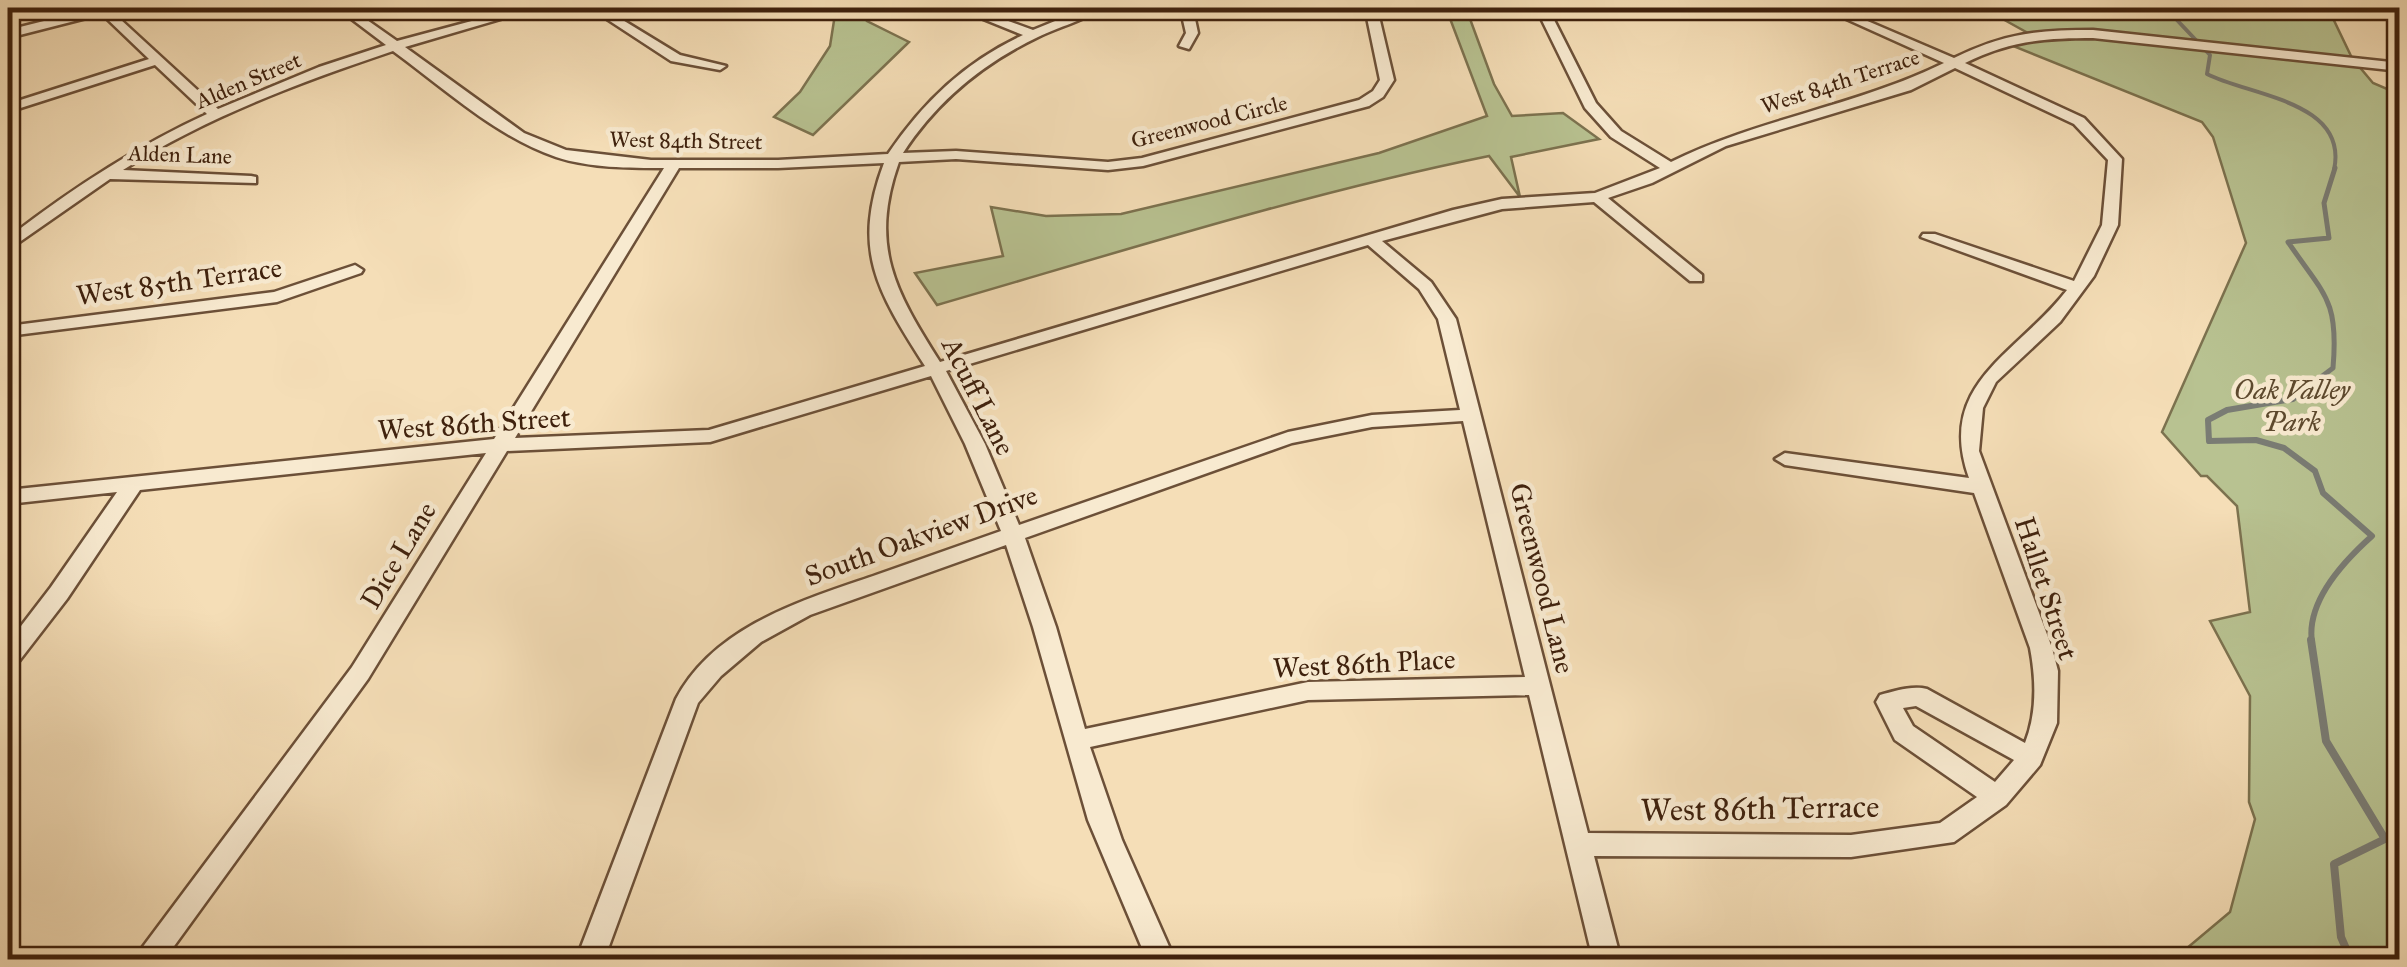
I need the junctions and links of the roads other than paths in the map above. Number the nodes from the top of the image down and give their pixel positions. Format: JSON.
{"nodes":[{"id":1,"x":103,"y":8,"type":"edge"},
{"id":2,"x":343,"y":8,"type":"edge"},
{"id":3,"x":532,"y":8,"type":"edge"},
{"id":4,"x":596,"y":8,"type":"edge"},
{"id":5,"x":962,"y":8,"type":"edge"},
{"id":6,"x":1096,"y":8,"type":"edge"},
{"id":7,"x":1177,"y":8,"type":"edge"},
{"id":8,"x":1371,"y":8,"type":"edge"},
{"id":9,"x":1542,"y":8,"type":"edge"},
{"id":10,"x":1828,"y":8,"type":"edge"},
{"id":11,"x":8,"y":34,"type":"edge"},
{"id":12,"x":1032,"y":34,"type":"junction"},
{"id":13,"x":394,"y":46,"type":"junction"},
{"id":14,"x":1185,"y":46,"type":"dead end"},
{"id":15,"x":155,"y":61,"type":"junction"},
{"id":16,"x":1955,"y":63,"type":"junction"},
{"id":17,"x":720,"y":66,"type":"dead end"},
{"id":18,"x":2400,"y":67,"type":"edge"},
{"id":19,"x":8,"y":108,"type":"edge"},
{"id":20,"x":216,"y":115,"type":"junction"},
{"id":21,"x":895,"y":157,"type":"junction"},
{"id":22,"x":674,"y":164,"type":"junction"},
{"id":23,"x":1670,"y":168,"type":"junction"},
{"id":24,"x":107,"y":174,"type":"junction"},
{"id":25,"x":251,"y":180,"type":"dead end"},
{"id":26,"x":1598,"y":196,"type":"junction"},
{"id":27,"x":1929,"y":238,"type":"dead end"},
{"id":28,"x":1370,"y":240,"type":"junction"},
{"id":29,"x":8,"y":245,"type":"edge"},
{"id":30,"x":355,"y":270,"type":"dead end"},
{"id":31,"x":1696,"y":278,"type":"dead end"},
{"id":32,"x":2078,"y":288,"type":"junction"},
{"id":33,"x":8,"y":331,"type":"edge"},
{"id":34,"x":937,"y":369,"type":"junction"},
{"id":35,"x":1472,"y":415,"type":"junction"},
{"id":36,"x":500,"y":446,"type":"junction"},
{"id":37,"x":1785,"y":459,"type":"dead end"},
{"id":38,"x":134,"y":483,"type":"junction"},
{"id":39,"x":1982,"y":488,"type":"junction"},
{"id":40,"x":8,"y":498,"type":"edge"},
{"id":41,"x":1013,"y":534,"type":"junction"},
{"id":42,"x":8,"y":659,"type":"edge"},
{"id":43,"x":1539,"y":686,"type":"junction"},
{"id":44,"x":1078,"y":740,"type":"junction"},
{"id":45,"x":2031,"y":758,"type":"junction"},
{"id":46,"x":1997,"y":797,"type":"junction"},
{"id":47,"x":1580,"y":844,"type":"junction"},
{"id":48,"x":147,"y":960,"type":"edge"},
{"id":49,"x":590,"y":960,"type":"edge"},
{"id":50,"x":1162,"y":960,"type":"edge"},
{"id":51,"x":1607,"y":960,"type":"edge"}],
"edges":[{"from":1,"to":11,"type":"street"},
{"from":1,"to":15,"type":"street"},
{"from":2,"to":13,"type":"street","name":"West 84th Street"},
{"from":3,"to":13,"type":"street","name":"Alden Street"},
{"from":4,"to":17,"type":"street"},
{"from":5,"to":12,"type":"street"},
{"from":6,"to":12,"type":"street","name":"Acuff Lane"},
{"from":7,"to":14,"type":"street"},
{"from":8,"to":21,"type":"street","name":"Greenwood Circle"},
{"from":9,"to":23,"type":"street"},
{"from":10,"to":16,"type":"street","name":"Hallet Street"},
{"from":12,"to":21,"type":"street","name":"Acuff Lane"},
{"from":13,"to":20,"type":"street","name":"Alden Street"},
{"from":13,"to":22,"type":"street","name":"West 84th Street"},
{"from":15,"to":19,"type":"street"},
{"from":15,"to":20,"type":"street"},
{"from":16,"to":18,"type":"street","name":"West 84th Terrace"},
{"from":16,"to":23,"type":"street","name":"West 84th Terrace"},
{"from":16,"to":32,"type":"street","name":"Hallet Street"},
{"from":20,"to":24,"type":"street","name":"Alden Street"},
{"from":21,"to":22,"type":"street","name":"West 84th Street"},
{"from":21,"to":34,"type":"street","name":"Acuff Lane"},
{"from":22,"to":36,"type":"street","name":"Dice Lane"},
{"from":23,"to":26,"type":"street","name":"West 84th Terrace"},
{"from":24,"to":25,"type":"street","name":"Alden Lane"},
{"from":24,"to":29,"type":"street","name":"Alden Street"},
{"from":26,"to":28,"type":"street","name":"West 84th Terrace"},
{"from":26,"to":31,"type":"street"},
{"from":27,"to":32,"type":"street"},
{"from":28,"to":34,"type":"street","name":"West 84th Terrace"},
{"from":28,"to":35,"type":"street","name":"Greenwood Lane"},
{"from":30,"to":33,"type":"street","name":"West 85th Terrace"},
{"from":32,"to":39,"type":"street","name":"Hallet Street"},
{"from":34,"to":36,"type":"street","name":"West 86th Street"},
{"from":34,"to":41,"type":"street","name":"Acuff Lane"},
{"from":35,"to":41,"type":"street","name":"South Oakview Drive"},
{"from":35,"to":43,"type":"street","name":"Greenwood Lane"},
{"from":36,"to":38,"type":"street","name":"West 86th Street"},
{"from":36,"to":48,"type":"street","name":"Dice Lane"},
{"from":37,"to":39,"type":"street"},
{"from":38,"to":40,"type":"street","name":"West 86th Street"},
{"from":38,"to":42,"type":"street"},
{"from":39,"to":45,"type":"street","name":"Hallet Street"},
{"from":41,"to":44,"type":"street","name":"Acuff Lane"},
{"from":41,"to":49,"type":"street","name":"South Oakview Drive"},
{"from":43,"to":44,"type":"street","name":"West 86th Place"},
{"from":43,"to":47,"type":"street","name":"Greenwood Lane"},
{"from":44,"to":50,"type":"street","name":"Acuff Lane"},
{"from":45,"to":46,"type":"street","name":"West 86th Terrace"},
{"from":45,"to":46,"type":"street"},
{"from":46,"to":47,"type":"street","name":"West 86th Terrace"},
{"from":47,"to":51,"type":"street","name":"Greenwood Lane"}]}
